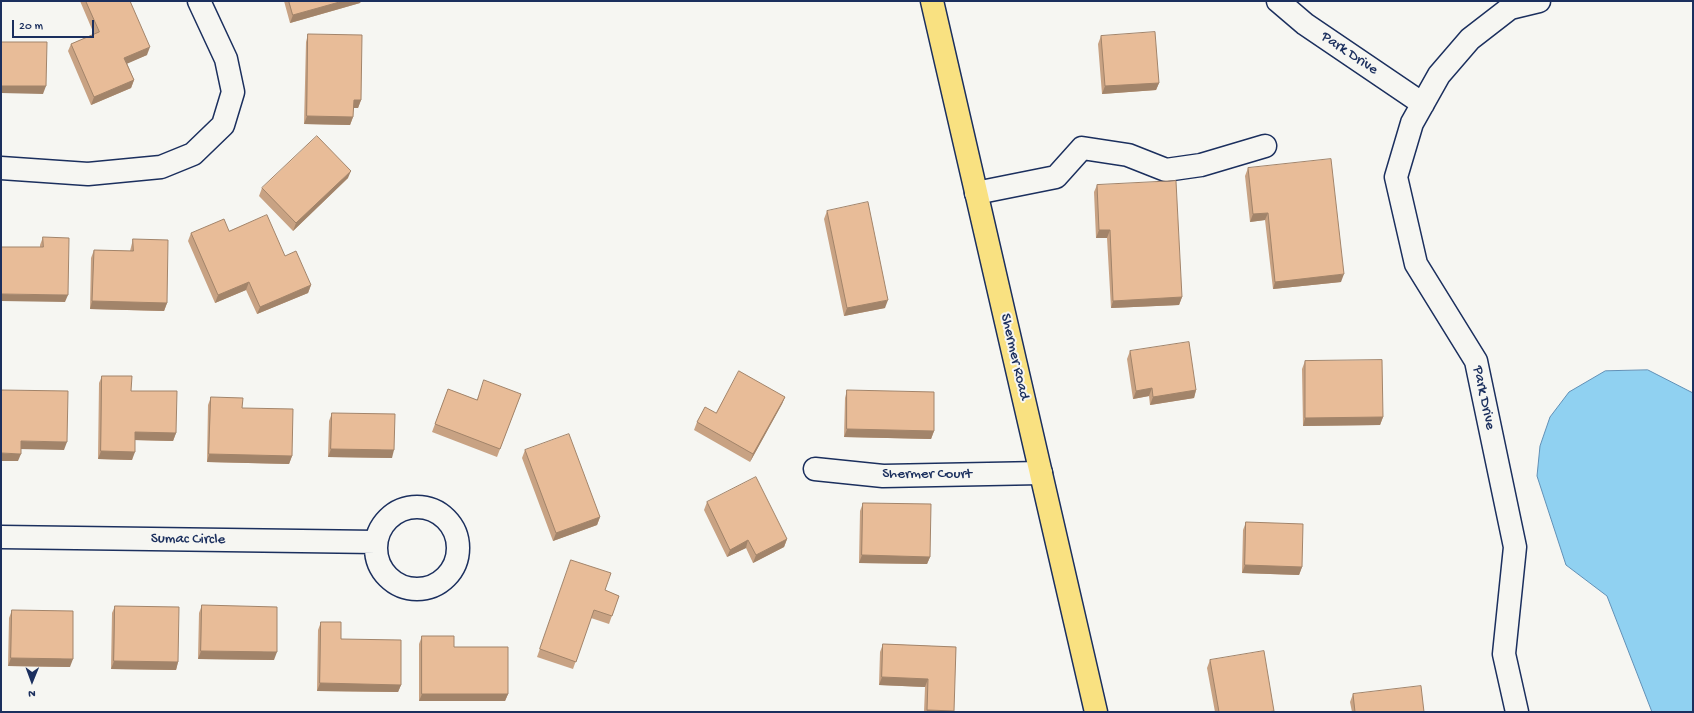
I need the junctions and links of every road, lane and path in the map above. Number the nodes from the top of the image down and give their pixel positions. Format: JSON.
{"nodes":[{"id":1,"x":199,"y":1,"type":"edge"},
{"id":2,"x":932,"y":1,"type":"edge"},
{"id":3,"x":1278,"y":1,"type":"edge"},
{"id":4,"x":1539,"y":1,"type":"edge"},
{"id":5,"x":1423,"y":104,"type":"junction"},
{"id":6,"x":1265,"y":146,"type":"dead end"},
{"id":7,"x":1,"y":168,"type":"edge"},
{"id":8,"x":976,"y":193,"type":"junction"},
{"id":9,"x":814,"y":468,"type":"dead end"},
{"id":10,"x":1041,"y":473,"type":"junction"},
{"id":11,"x":1,"y":538,"type":"edge"},
{"id":12,"x":376,"y":542,"type":"dead end"},
{"id":13,"x":1096,"y":712,"type":"edge"},
{"id":14,"x":1517,"y":712,"type":"edge"}],
"edges":[{"from":1,"to":7,"type":"street"},
{"from":2,"to":8,"type":"main road","name":"Shermer Road"},
{"from":3,"to":5,"type":"street","name":"Park Drive"},
{"from":4,"to":5,"type":"street","name":"Park Drive"},
{"from":5,"to":14,"type":"street","name":"Park Drive"},
{"from":6,"to":8,"type":"street"},
{"from":8,"to":10,"type":"main road","name":"Shermer Road"},
{"from":9,"to":10,"type":"street","name":"Shermer Court"},
{"from":10,"to":13,"type":"main road","name":"Shermer Road"},
{"from":11,"to":12,"type":"street","name":"Sumac Circle"}]}
